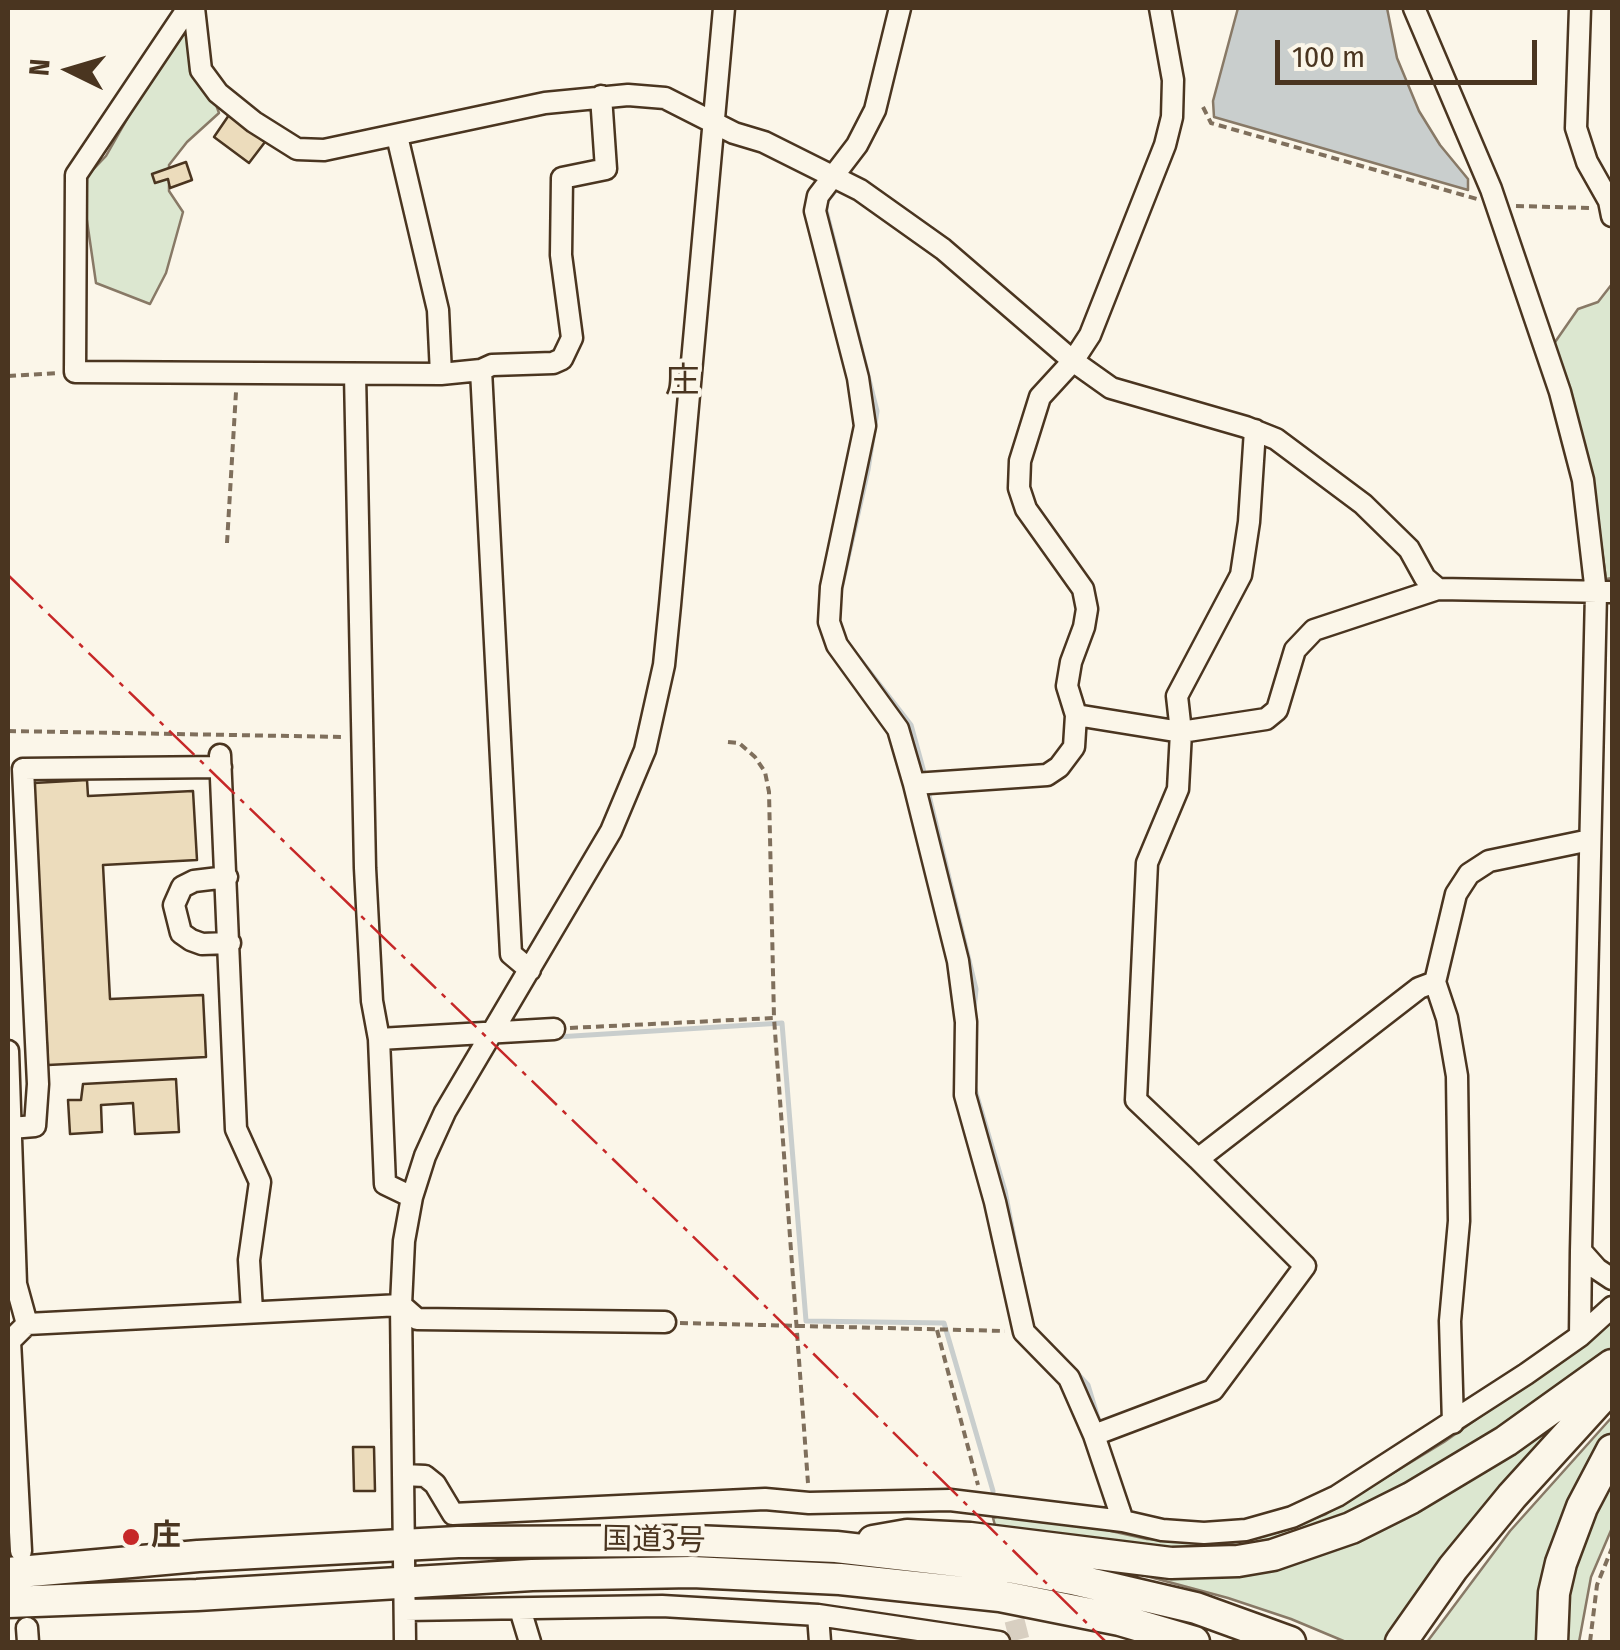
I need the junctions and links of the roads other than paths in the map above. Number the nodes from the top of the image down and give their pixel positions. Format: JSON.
{"nodes":[{"id":1,"x":192,"y":8,"type":"edge"},
{"id":2,"x":724,"y":8,"type":"edge"},
{"id":3,"x":900,"y":8,"type":"edge"},
{"id":4,"x":1160,"y":8,"type":"edge"},
{"id":5,"x":1414,"y":8,"type":"edge"},
{"id":6,"x":1580,"y":8,"type":"edge"},
{"id":7,"x":601,"y":96,"type":"junction"},
{"id":8,"x":713,"y":124,"type":"junction"},
{"id":9,"x":397,"y":136,"type":"junction"},
{"id":10,"x":833,"y":177,"type":"junction"},
{"id":11,"x":1612,"y":212,"type":"edge"},
{"id":12,"x":1072,"y":361,"type":"junction"},
{"id":13,"x":481,"y":370,"type":"junction"},
{"id":14,"x":354,"y":374,"type":"junction"},
{"id":15,"x":440,"y":374,"type":"junction"},
{"id":16,"x":1255,"y":430,"type":"junction"},
{"id":17,"x":1438,"y":589,"type":"junction"},
{"id":18,"x":1604,"y":592,"type":"edge"},
{"id":19,"x":1076,"y":715,"type":"junction"},
{"id":20,"x":1181,"y":732,"type":"junction"},
{"id":21,"x":914,"y":784,"type":"junction"},
{"id":22,"x":1590,"y":840,"type":"junction"},
{"id":23,"x":227,"y":877,"type":"junction"},
{"id":24,"x":230,"y":942,"type":"junction"},
{"id":25,"x":530,"y":970,"type":"junction"},
{"id":26,"x":1435,"y":982,"type":"junction"},
{"id":27,"x":554,"y":1029,"type":"road end"},
{"id":28,"x":492,"y":1034,"type":"junction"},
{"id":29,"x":379,"y":1039,"type":"junction"},
{"id":30,"x":8,"y":1052,"type":"edge"},
{"id":31,"x":10,"y":1128,"type":"junction"},
{"id":32,"x":1198,"y":1159,"type":"junction"},
{"id":33,"x":412,"y":1198,"type":"junction"},
{"id":34,"x":1582,"y":1250,"type":"junction"},
{"id":35,"x":1612,"y":1279,"type":"edge"},
{"id":36,"x":401,"y":1306,"type":"junction"},
{"id":37,"x":1612,"y":1307,"type":"edge"},
{"id":38,"x":252,"y":1311,"type":"junction"},
{"id":39,"x":666,"y":1322,"type":"road end"},
{"id":40,"x":27,"y":1324,"type":"junction"},
{"id":41,"x":1580,"y":1336,"type":"junction"},
{"id":42,"x":1612,"y":1365,"type":"edge"},
{"id":43,"x":1612,"y":1386,"type":"edge"},
{"id":44,"x":1612,"y":1406,"type":"edge"},
{"id":45,"x":1454,"y":1423,"type":"junction"},
{"id":46,"x":1094,"y":1436,"type":"junction"},
{"id":47,"x":1612,"y":1450,"type":"edge"},
{"id":48,"x":402,"y":1475,"type":"junction"},
{"id":49,"x":1123,"y":1521,"type":"junction"},
{"id":50,"x":403,"y":1545,"type":"junction"},
{"id":51,"x":836,"y":1548,"type":"junction"},
{"id":52,"x":14,"y":1550,"type":"edge"},
{"id":53,"x":405,"y":1597,"type":"junction"},
{"id":54,"x":8,"y":1602,"type":"edge"},
{"id":55,"x":520,"y":1609,"type":"junction"},
{"id":56,"x":818,"y":1615,"type":"junction"},
{"id":57,"x":952,"y":1638,"type":"edge"},
{"id":58,"x":405,"y":1642,"type":"edge"},
{"id":59,"x":530,"y":1642,"type":"edge"},
{"id":60,"x":820,"y":1642,"type":"edge"},
{"id":61,"x":999,"y":1642,"type":"edge"},
{"id":62,"x":1194,"y":1642,"type":"edge"},
{"id":63,"x":1290,"y":1642,"type":"edge"},
{"id":64,"x":1401,"y":1642,"type":"edge"},
{"id":65,"x":1418,"y":1642,"type":"edge"},
{"id":66,"x":1552,"y":1642,"type":"edge"}],
"edges":[{"from":1,"to":9,"type":"street"},
{"from":1,"to":14,"type":"street"},
{"from":2,"to":8,"type":"street"},
{"from":3,"to":10,"type":"street"},
{"from":4,"to":12,"type":"street"},
{"from":5,"to":18,"type":"street"},
{"from":6,"to":11,"type":"street"},
{"from":7,"to":8,"type":"street"},
{"from":7,"to":9,"type":"street"},
{"from":7,"to":13,"type":"street"},
{"from":8,"to":10,"type":"street"},
{"from":8,"to":25,"type":"street"},
{"from":9,"to":15,"type":"street"},
{"from":10,"to":12,"type":"street"},
{"from":10,"to":21,"type":"street"},
{"from":12,"to":16,"type":"street"},
{"from":12,"to":19,"type":"street"},
{"from":13,"to":15,"type":"street"},
{"from":13,"to":25,"type":"street"},
{"from":14,"to":15,"type":"street"},
{"from":14,"to":29,"type":"street"},
{"from":16,"to":17,"type":"street"},
{"from":16,"to":20,"type":"street"},
{"from":17,"to":18,"type":"street"},
{"from":17,"to":20,"type":"street"},
{"from":18,"to":22,"type":"street"},
{"from":19,"to":20,"type":"street"},
{"from":19,"to":21,"type":"street"},
{"from":20,"to":32,"type":"street"},
{"from":21,"to":46,"type":"street"},
{"from":22,"to":26,"type":"street"},
{"from":22,"to":34,"type":"street"},
{"from":23,"to":24,"type":"street"},
{"from":23,"to":24,"type":"street"},
{"from":23,"to":31,"type":"street"},
{"from":24,"to":38,"type":"street"},
{"from":25,"to":28,"type":"street"},
{"from":26,"to":32,"type":"street"},
{"from":26,"to":45,"type":"street"},
{"from":27,"to":28,"type":"street"},
{"from":28,"to":29,"type":"street"},
{"from":28,"to":33,"type":"street"},
{"from":29,"to":33,"type":"street"},
{"from":30,"to":31,"type":"street"},
{"from":31,"to":40,"type":"street"},
{"from":32,"to":46,"type":"street"},
{"from":33,"to":36,"type":"street"},
{"from":34,"to":35,"type":"street"},
{"from":34,"to":41,"type":"street"},
{"from":36,"to":38,"type":"street"},
{"from":36,"to":39,"type":"street"},
{"from":36,"to":48,"type":"street"},
{"from":37,"to":41,"type":"street"},
{"from":38,"to":40,"type":"street"},
{"from":40,"to":52,"type":"street"},
{"from":41,"to":45,"type":"street"},
{"from":42,"to":51,"type":"highway"},
{"from":43,"to":64,"type":"highway"},
{"from":44,"to":65,"type":"highway"},
{"from":45,"to":49,"type":"street"},
{"from":46,"to":49,"type":"street"},
{"from":47,"to":66,"type":"highway"},
{"from":48,"to":49,"type":"street"},
{"from":48,"to":50,"type":"street"},
{"from":50,"to":51,"type":"highway","name":"国道3号"},
{"from":50,"to":52,"type":"highway","name":"国道3号"},
{"from":50,"to":53,"type":"street"},
{"from":51,"to":63,"type":"highway","name":"国道3号"},
{"from":53,"to":54,"type":"highway","name":"国道3号"},
{"from":53,"to":55,"type":"street"},
{"from":53,"to":58,"type":"street"},
{"from":53,"to":62,"type":"highway","name":"国道3号"},
{"from":55,"to":56,"type":"street"},
{"from":55,"to":59,"type":"street"},
{"from":56,"to":57,"type":"street"},
{"from":56,"to":60,"type":"street"},
{"from":57,"to":61,"type":"street"}]}
